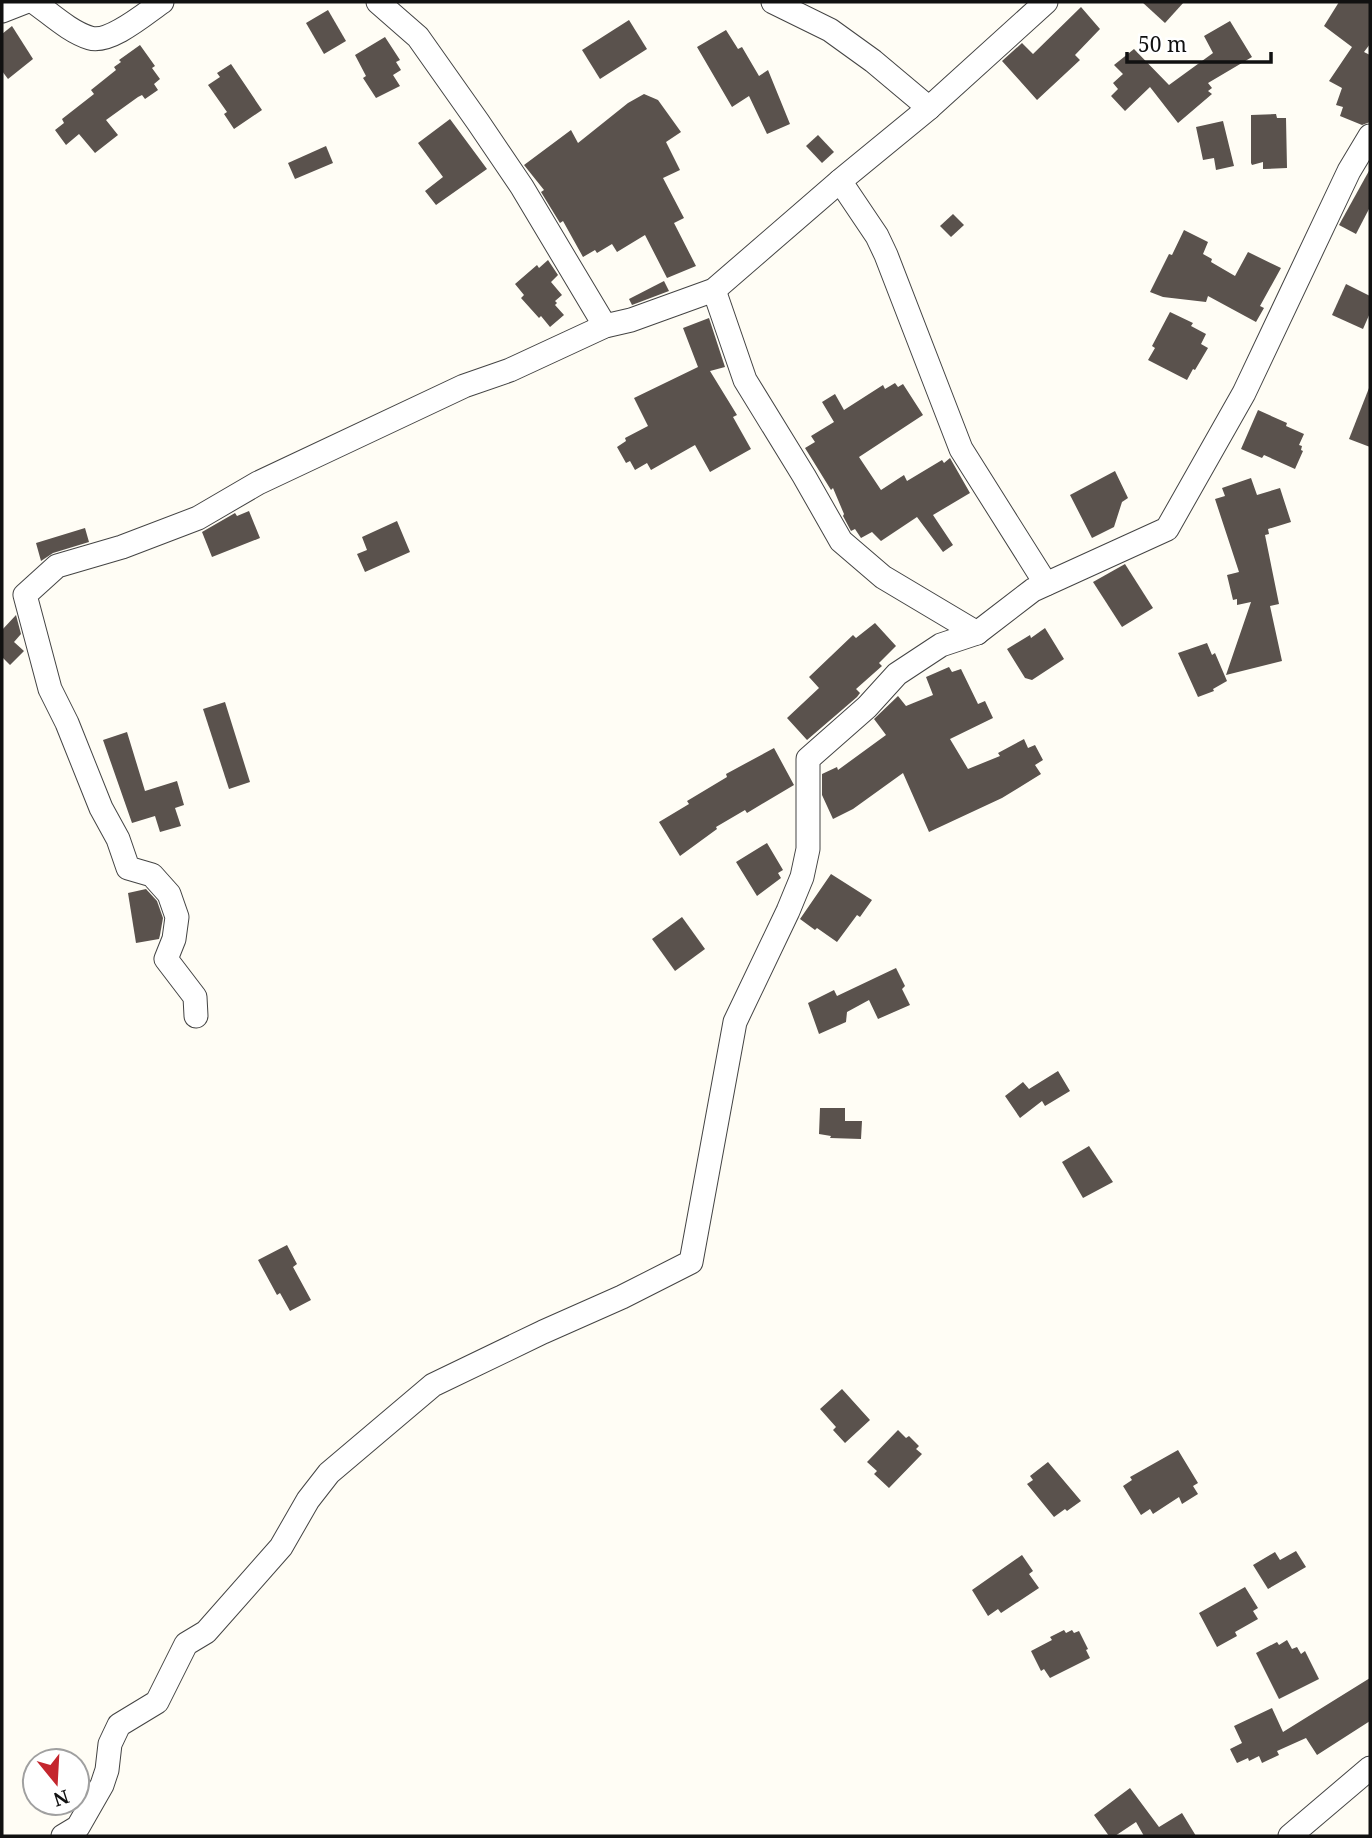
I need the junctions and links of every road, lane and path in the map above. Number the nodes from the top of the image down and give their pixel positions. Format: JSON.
{"nodes":[{"id":1,"x":26,"y":2,"type":"edge"},
{"id":2,"x":34,"y":2,"type":"edge"},
{"id":3,"x":162,"y":2,"type":"edge"},
{"id":4,"x":378,"y":2,"type":"edge"},
{"id":5,"x":773,"y":2,"type":"edge"},
{"id":6,"x":1046,"y":2,"type":"edge"},
{"id":7,"x":2,"y":11,"type":"edge"},
{"id":8,"x":929,"y":108,"type":"junction"},
{"id":9,"x":1370,"y":136,"type":"edge"},
{"id":10,"x":840,"y":181,"type":"junction"},
{"id":11,"x":714,"y":290,"type":"junction"},
{"id":12,"x":605,"y":326,"type":"junction"},
{"id":13,"x":1046,"y":584,"type":"junction"},
{"id":14,"x":977,"y":633,"type":"junction"},
{"id":15,"x":197,"y":1016,"type":"dead end"},
{"id":16,"x":1370,"y":1768,"type":"edge"},
{"id":17,"x":63,"y":1836,"type":"edge"},
{"id":18,"x":1290,"y":1836,"type":"edge"}],
"edges":[{"from":1,"to":7,"type":"street"},
{"from":2,"to":3,"type":"street"},
{"from":4,"to":12,"type":"street"},
{"from":5,"to":8,"type":"street"},
{"from":6,"to":8,"type":"street"},
{"from":8,"to":10,"type":"street"},
{"from":9,"to":13,"type":"street"},
{"from":10,"to":11,"type":"street"},
{"from":10,"to":13,"type":"street"},
{"from":11,"to":12,"type":"street"},
{"from":11,"to":14,"type":"street"},
{"from":12,"to":15,"type":"street"},
{"from":13,"to":14,"type":"street"},
{"from":14,"to":17,"type":"street"},
{"from":16,"to":18,"type":"street"}]}
